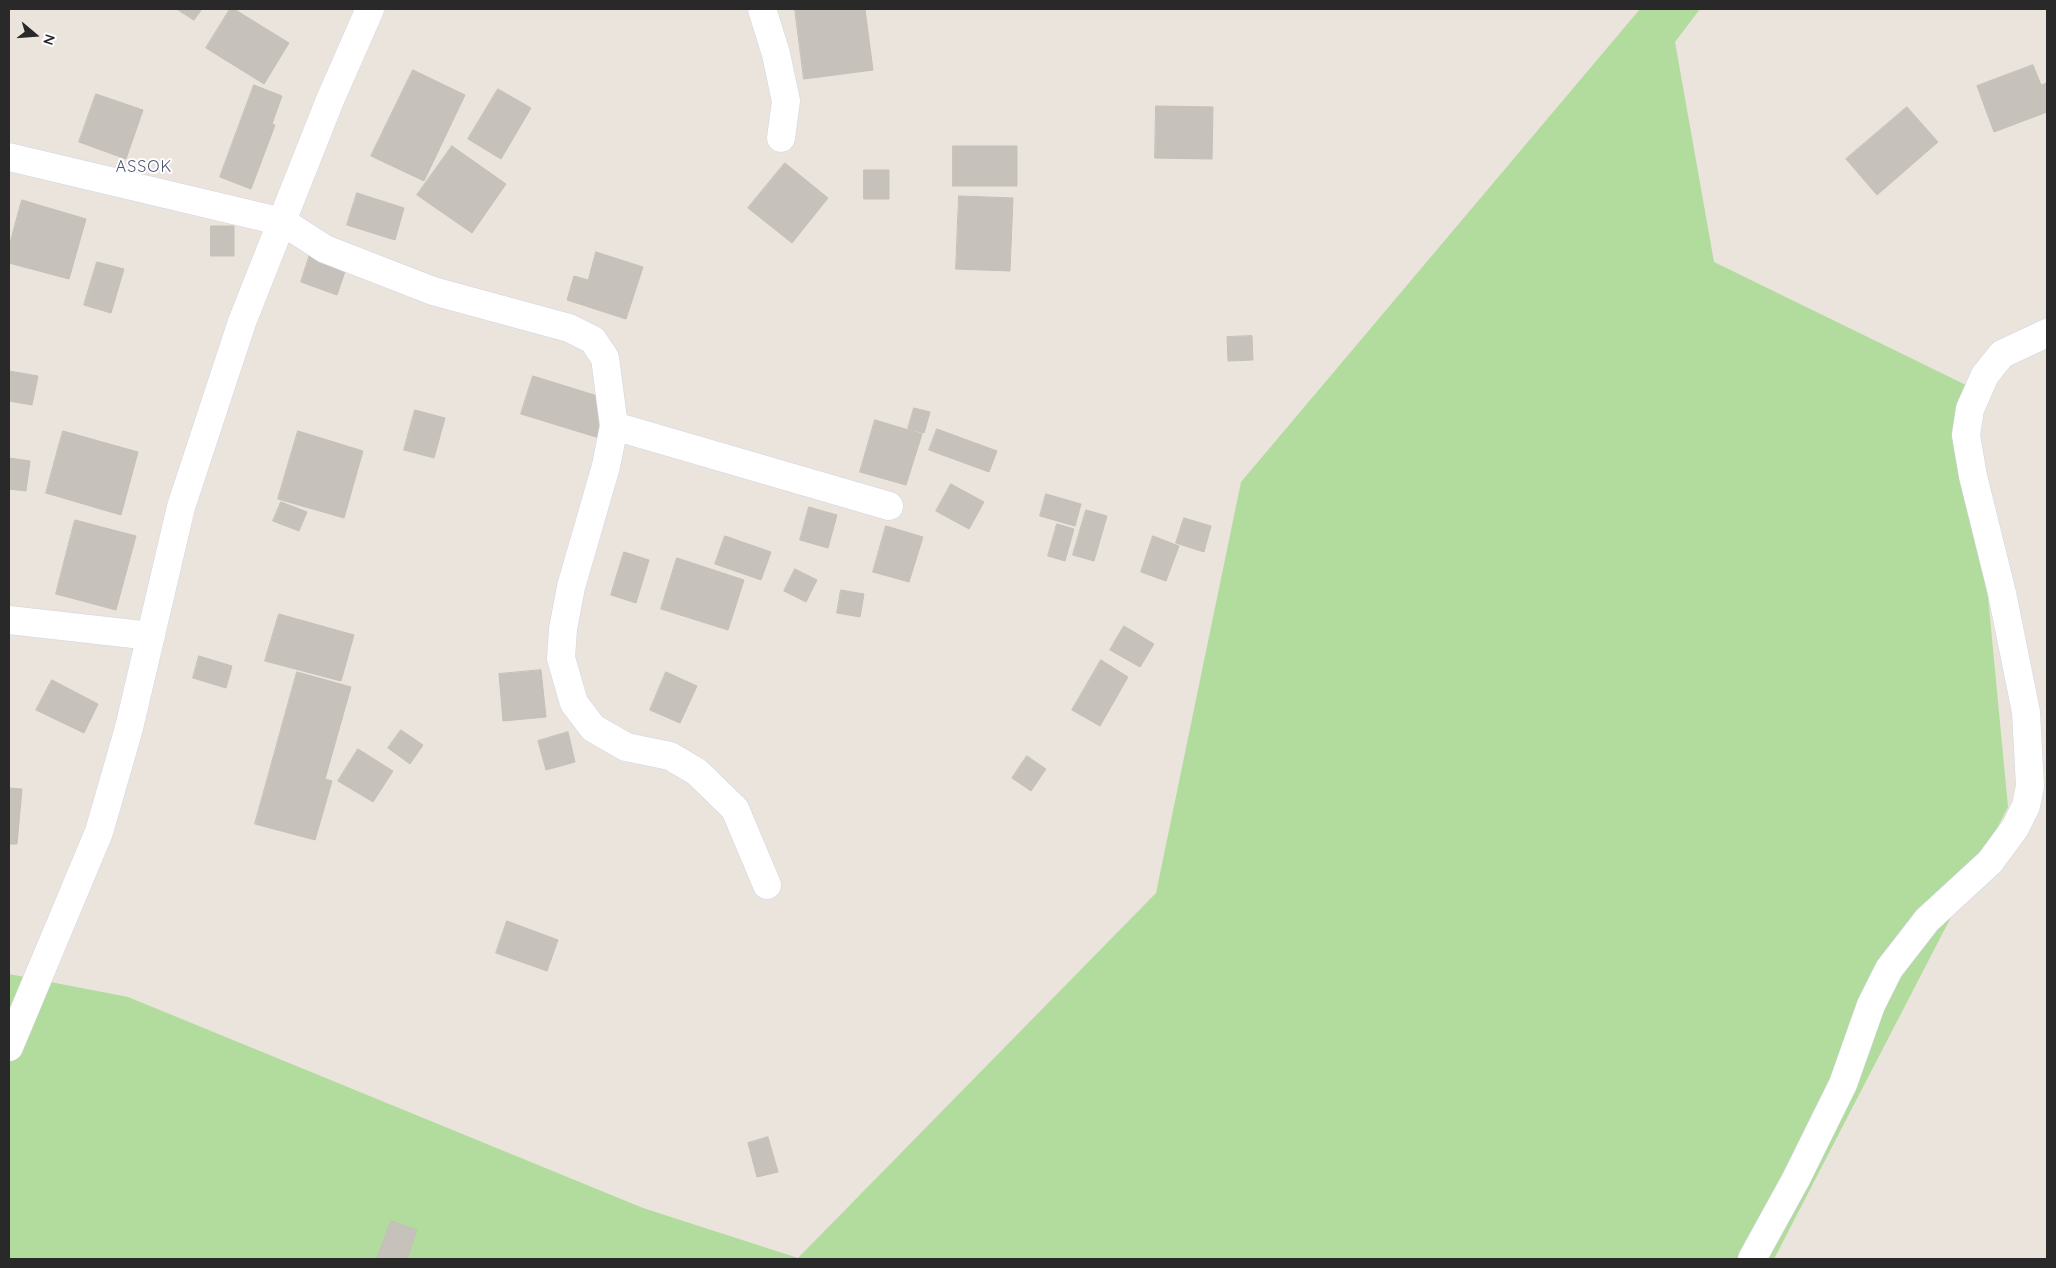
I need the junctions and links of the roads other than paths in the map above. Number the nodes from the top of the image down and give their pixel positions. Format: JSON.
{"nodes":[{"id":1,"x":370,"y":9,"type":"edge"},
{"id":2,"x":762,"y":9,"type":"edge"},
{"id":3,"x":781,"y":138,"type":"dead end"},
{"id":4,"x":9,"y":158,"type":"edge"},
{"id":5,"x":283,"y":222,"type":"junction"},
{"id":6,"x":2047,"y":333,"type":"edge"},
{"id":7,"x":614,"y":426,"type":"junction"},
{"id":8,"x":889,"y":506,"type":"dead end"},
{"id":9,"x":9,"y":620,"type":"edge"},
{"id":10,"x":151,"y":636,"type":"junction"},
{"id":11,"x":767,"y":885,"type":"dead end"},
{"id":12,"x":9,"y":1047,"type":"edge"},
{"id":13,"x":1752,"y":1259,"type":"edge"}],
"edges":[{"from":1,"to":5,"type":"street"},
{"from":2,"to":3,"type":"street"},
{"from":4,"to":5,"type":"street"},
{"from":5,"to":7,"type":"street"},
{"from":5,"to":10,"type":"street"},
{"from":6,"to":13,"type":"street"},
{"from":7,"to":8,"type":"street"},
{"from":7,"to":11,"type":"street"},
{"from":9,"to":10,"type":"street"},
{"from":10,"to":12,"type":"street"}]}
